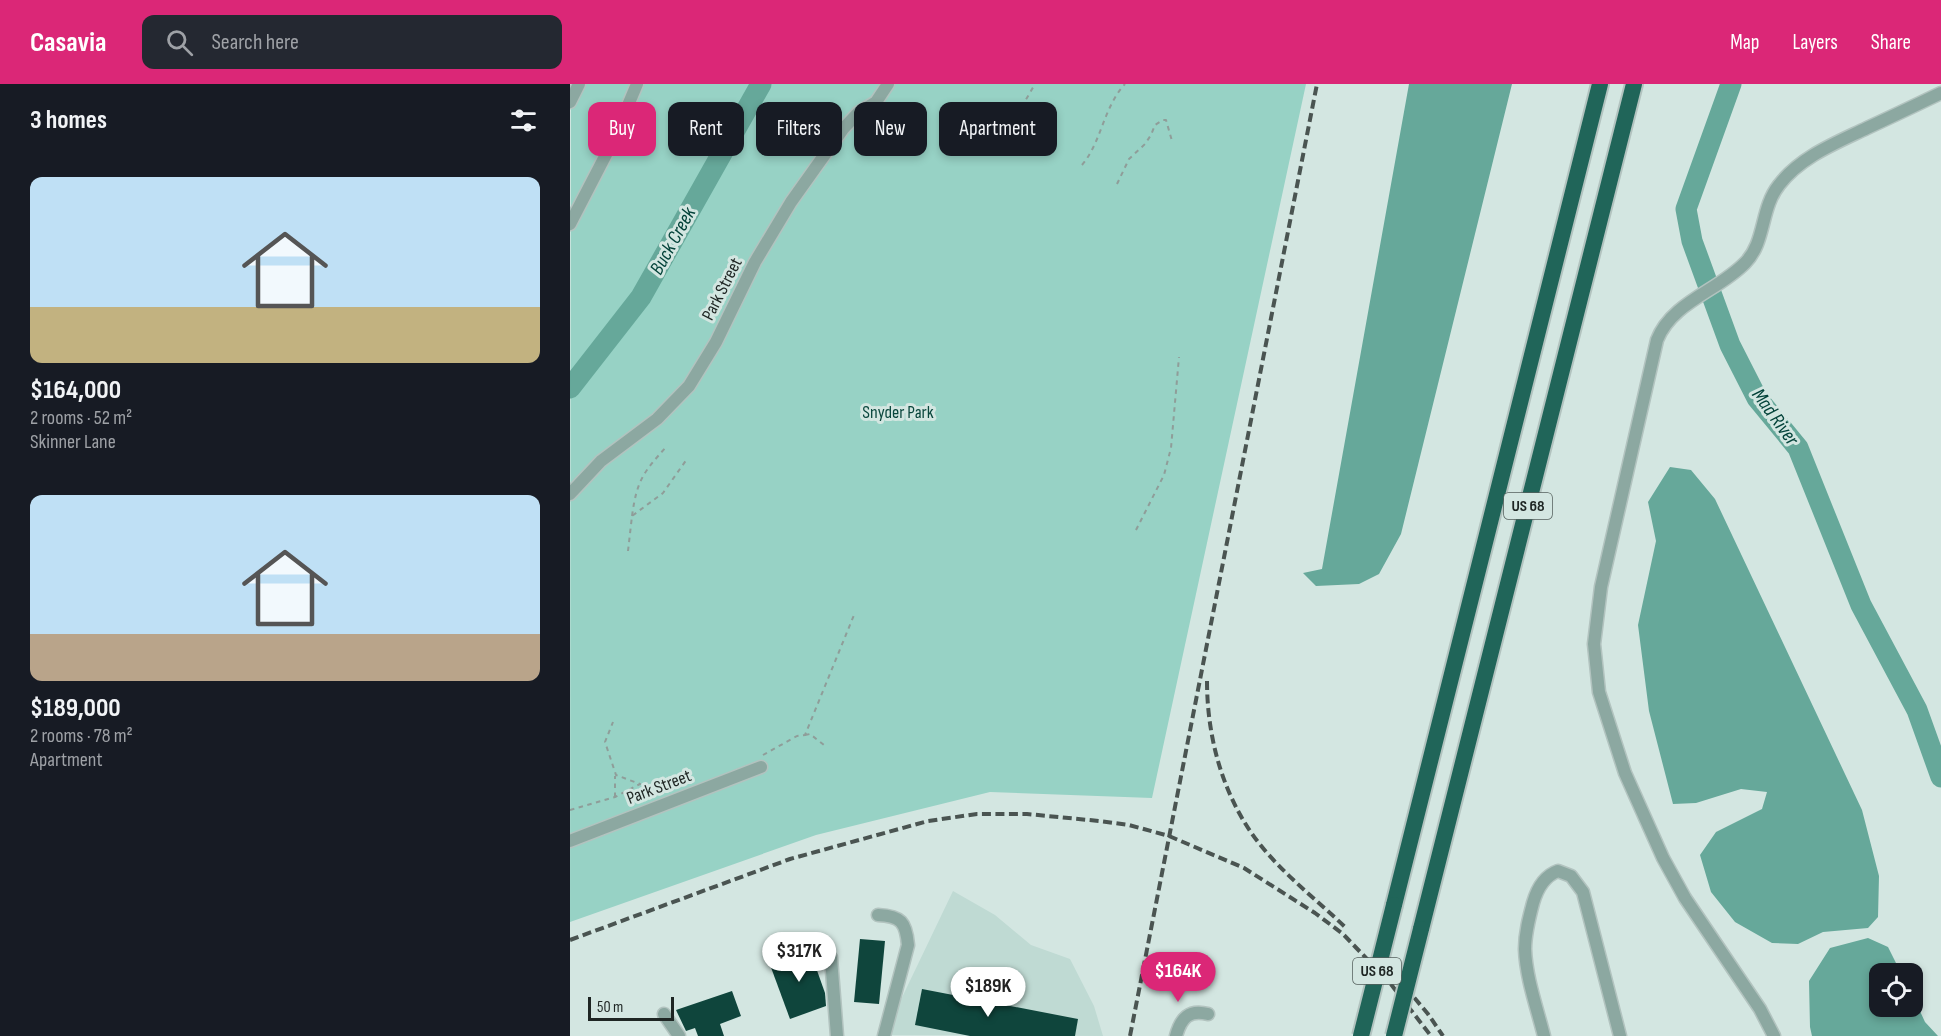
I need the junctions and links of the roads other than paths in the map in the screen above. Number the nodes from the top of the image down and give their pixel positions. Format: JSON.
{"nodes":[{"id":1,"x":579,"y":84,"type":"edge"},
{"id":2,"x":637,"y":84,"type":"edge"},
{"id":3,"x":888,"y":84,"type":"edge"},
{"id":4,"x":1600,"y":84,"type":"edge"},
{"id":5,"x":1634,"y":84,"type":"edge"},
{"id":6,"x":1941,"y":93,"type":"edge"},
{"id":7,"x":570,"y":102,"type":"edge"},
{"id":8,"x":570,"y":224,"type":"edge"},
{"id":9,"x":570,"y":494,"type":"edge"},
{"id":10,"x":762,"y":761,"type":"road end"},
{"id":11,"x":570,"y":841,"type":"edge"},
{"id":12,"x":878,"y":915,"type":"dead end"},
{"id":13,"x":831,"y":958,"type":"dead end"},
{"id":14,"x":664,"y":1014,"type":"dead end"},
{"id":15,"x":1208,"y":1014,"type":"dead end"},
{"id":16,"x":1773,"y":1033,"type":"edge"},
{"id":17,"x":679,"y":1036,"type":"edge"},
{"id":18,"x":837,"y":1036,"type":"edge"},
{"id":19,"x":885,"y":1036,"type":"edge"},
{"id":20,"x":1176,"y":1036,"type":"edge"},
{"id":21,"x":1361,"y":1036,"type":"edge"},
{"id":22,"x":1394,"y":1036,"type":"edge"},
{"id":23,"x":1544,"y":1036,"type":"edge"},
{"id":24,"x":1620,"y":1036,"type":"edge"},
{"id":25,"x":1759,"y":1036,"type":"edge"}],
"edges":[{"from":1,"to":7,"type":"street"},
{"from":2,"to":8,"type":"street"},
{"from":3,"to":9,"type":"street","name":"Park Street"},
{"from":4,"to":21,"type":"highway","number":"US 68","bridge":true},
{"from":5,"to":22,"type":"highway","number":"US 68","bridge":true},
{"from":6,"to":16,"type":"street"},
{"from":10,"to":11,"type":"street","name":"Park Street"},
{"from":12,"to":19,"type":"street"},
{"from":13,"to":18,"type":"street"},
{"from":14,"to":17,"type":"street"},
{"from":15,"to":20,"type":"street"},
{"from":16,"to":25,"type":"street"},
{"from":23,"to":24,"type":"street"}]}
